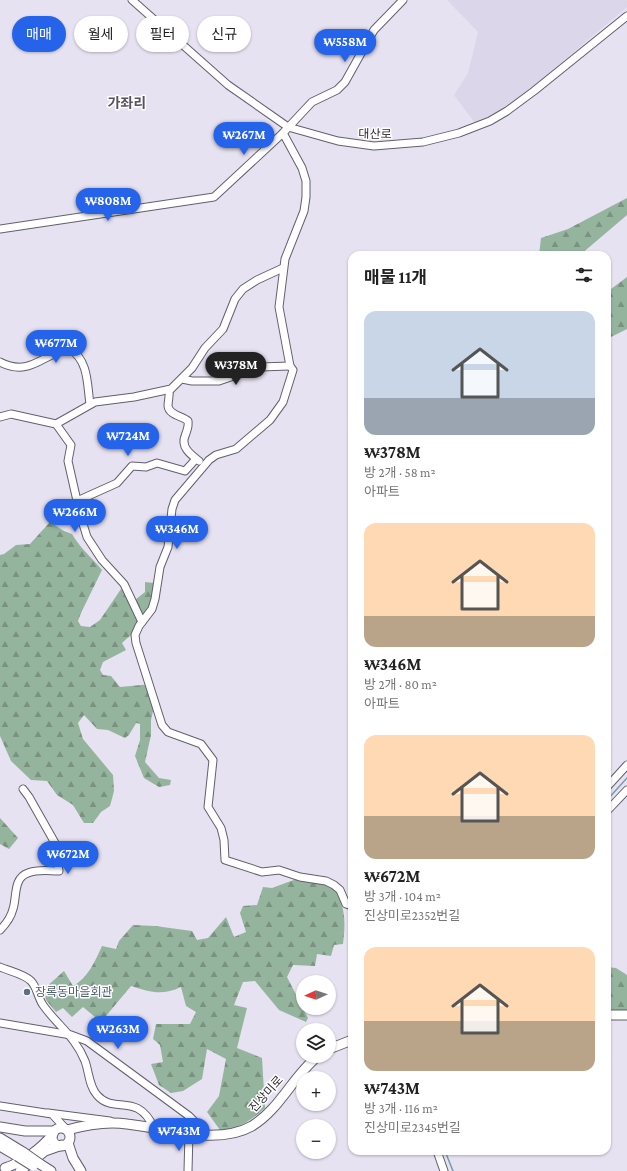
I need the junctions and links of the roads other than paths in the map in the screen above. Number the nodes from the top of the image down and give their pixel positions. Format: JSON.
{"nodes":[{"id":1,"x":132,"y":0,"type":"edge"},
{"id":2,"x":403,"y":0,"type":"edge"},
{"id":3,"x":627,"y":16,"type":"edge"},
{"id":4,"x":286,"y":130,"type":"junction"},
{"id":5,"x":0,"y":229,"type":"edge"},
{"id":6,"x":283,"y":268,"type":"junction"},
{"id":7,"x":0,"y":362,"type":"edge"},
{"id":8,"x":290,"y":366,"type":"junction"},
{"id":9,"x":182,"y":379,"type":"junction"},
{"id":10,"x":169,"y":390,"type":"junction"},
{"id":11,"x":90,"y":404,"type":"junction"},
{"id":12,"x":0,"y":417,"type":"edge"},
{"id":13,"x":56,"y":424,"type":"junction"},
{"id":14,"x":195,"y":460,"type":"junction"},
{"id":15,"x":204,"y":465,"type":"junction"},
{"id":16,"x":77,"y":501,"type":"junction"},
{"id":17,"x":142,"y":622,"type":"junction"},
{"id":18,"x":627,"y":765,"type":"edge"},
{"id":19,"x":611,"y":783,"type":"edge"},
{"id":20,"x":23,"y":789,"type":"dead end"},
{"id":21,"x":627,"y":790,"type":"edge"},
{"id":22,"x":611,"y":807,"type":"edge"},
{"id":23,"x":348,"y":905,"type":"edge"},
{"id":24,"x":0,"y":930,"type":"edge"},
{"id":25,"x":0,"y":967,"type":"edge"},
{"id":26,"x":611,"y":1015,"type":"edge"},
{"id":27,"x":627,"y":1015,"type":"edge"},
{"id":28,"x":0,"y":1023,"type":"edge"},
{"id":29,"x":71,"y":1035,"type":"junction"},
{"id":30,"x":348,"y":1042,"type":"edge"},
{"id":31,"x":336,"y":1046,"type":"edge"},
{"id":32,"x":311,"y":1063,"type":"edge"},
{"id":33,"x":0,"y":1106,"type":"edge"},
{"id":34,"x":51,"y":1114,"type":"junction"},
{"id":35,"x":105,"y":1124,"type":"junction"},
{"id":36,"x":126,"y":1124,"type":"junction"},
{"id":37,"x":0,"y":1127,"type":"edge"},
{"id":38,"x":154,"y":1128,"type":"junction"},
{"id":39,"x":59,"y":1130,"type":"junction"},
{"id":40,"x":190,"y":1132,"type":"junction"},
{"id":41,"x":208,"y":1135,"type":"junction"},
{"id":42,"x":0,"y":1138,"type":"edge"},
{"id":43,"x":66,"y":1143,"type":"junction"},
{"id":44,"x":0,"y":1146,"type":"edge"},
{"id":45,"x":20,"y":1154,"type":"junction"},
{"id":46,"x":438,"y":1155,"type":"edge"},
{"id":47,"x":38,"y":1167,"type":"edge"},
{"id":48,"x":6,"y":1169,"type":"edge"},
{"id":49,"x":20,"y":1171,"type":"edge"},
{"id":50,"x":51,"y":1171,"type":"edge"},
{"id":51,"x":81,"y":1171,"type":"edge"},
{"id":52,"x":188,"y":1171,"type":"edge"},
{"id":53,"x":444,"y":1171,"type":"edge"}],
"edges":[{"from":1,"to":4,"type":"street","name":"대산로"},
{"from":2,"to":4,"type":"street"},
{"from":3,"to":4,"type":"street","name":"대산로"},
{"from":4,"to":5,"type":"street"},
{"from":4,"to":6,"type":"street"},
{"from":6,"to":8,"type":"street"},
{"from":6,"to":9,"type":"street"},
{"from":7,"to":11,"type":"street"},
{"from":8,"to":9,"type":"street"},
{"from":8,"to":15,"type":"street"},
{"from":9,"to":10,"type":"street"},
{"from":10,"to":11,"type":"street"},
{"from":10,"to":14,"type":"street"},
{"from":11,"to":13,"type":"street"},
{"from":12,"to":13,"type":"street"},
{"from":13,"to":16,"type":"street"},
{"from":14,"to":15,"type":"street"},
{"from":14,"to":16,"type":"street"},
{"from":15,"to":17,"type":"street"},
{"from":16,"to":17,"type":"street"},
{"from":17,"to":23,"type":"street"},
{"from":18,"to":19,"type":"street"},
{"from":20,"to":24,"type":"street"},
{"from":21,"to":22,"type":"street"},
{"from":25,"to":29,"type":"street"},
{"from":26,"to":27,"type":"main road"},
{"from":28,"to":29,"type":"street"},
{"from":29,"to":38,"type":"street"},
{"from":29,"to":41,"type":"street"},
{"from":30,"to":31,"type":"main road"},
{"from":32,"to":41,"type":"main road","name":"진상미로"},
{"from":33,"to":34,"type":"street"},
{"from":34,"to":36,"type":"street"},
{"from":34,"to":39,"type":"street"},
{"from":35,"to":36,"type":"main road","name":"진상미로"},
{"from":35,"to":39,"type":"main road"},
{"from":35,"to":43,"type":"main road"},
{"from":36,"to":38,"type":"main road","name":"진상미로"},
{"from":37,"to":39,"type":"main road"},
{"from":38,"to":40,"type":"main road","name":"진상미로"},
{"from":39,"to":43,"type":"main road"},
{"from":39,"to":43,"type":"main road"},
{"from":39,"to":48,"type":"main road"},
{"from":40,"to":41,"type":"main road","name":"진상미로"},
{"from":40,"to":52,"type":"street"},
{"from":42,"to":45,"type":"main road"},
{"from":43,"to":49,"type":"main road"},
{"from":43,"to":51,"type":"main road"},
{"from":44,"to":45,"type":"main road"},
{"from":45,"to":47,"type":"main road","bridge":true},
{"from":46,"to":53,"type":"street"},
{"from":47,"to":50,"type":"main road"}]}
